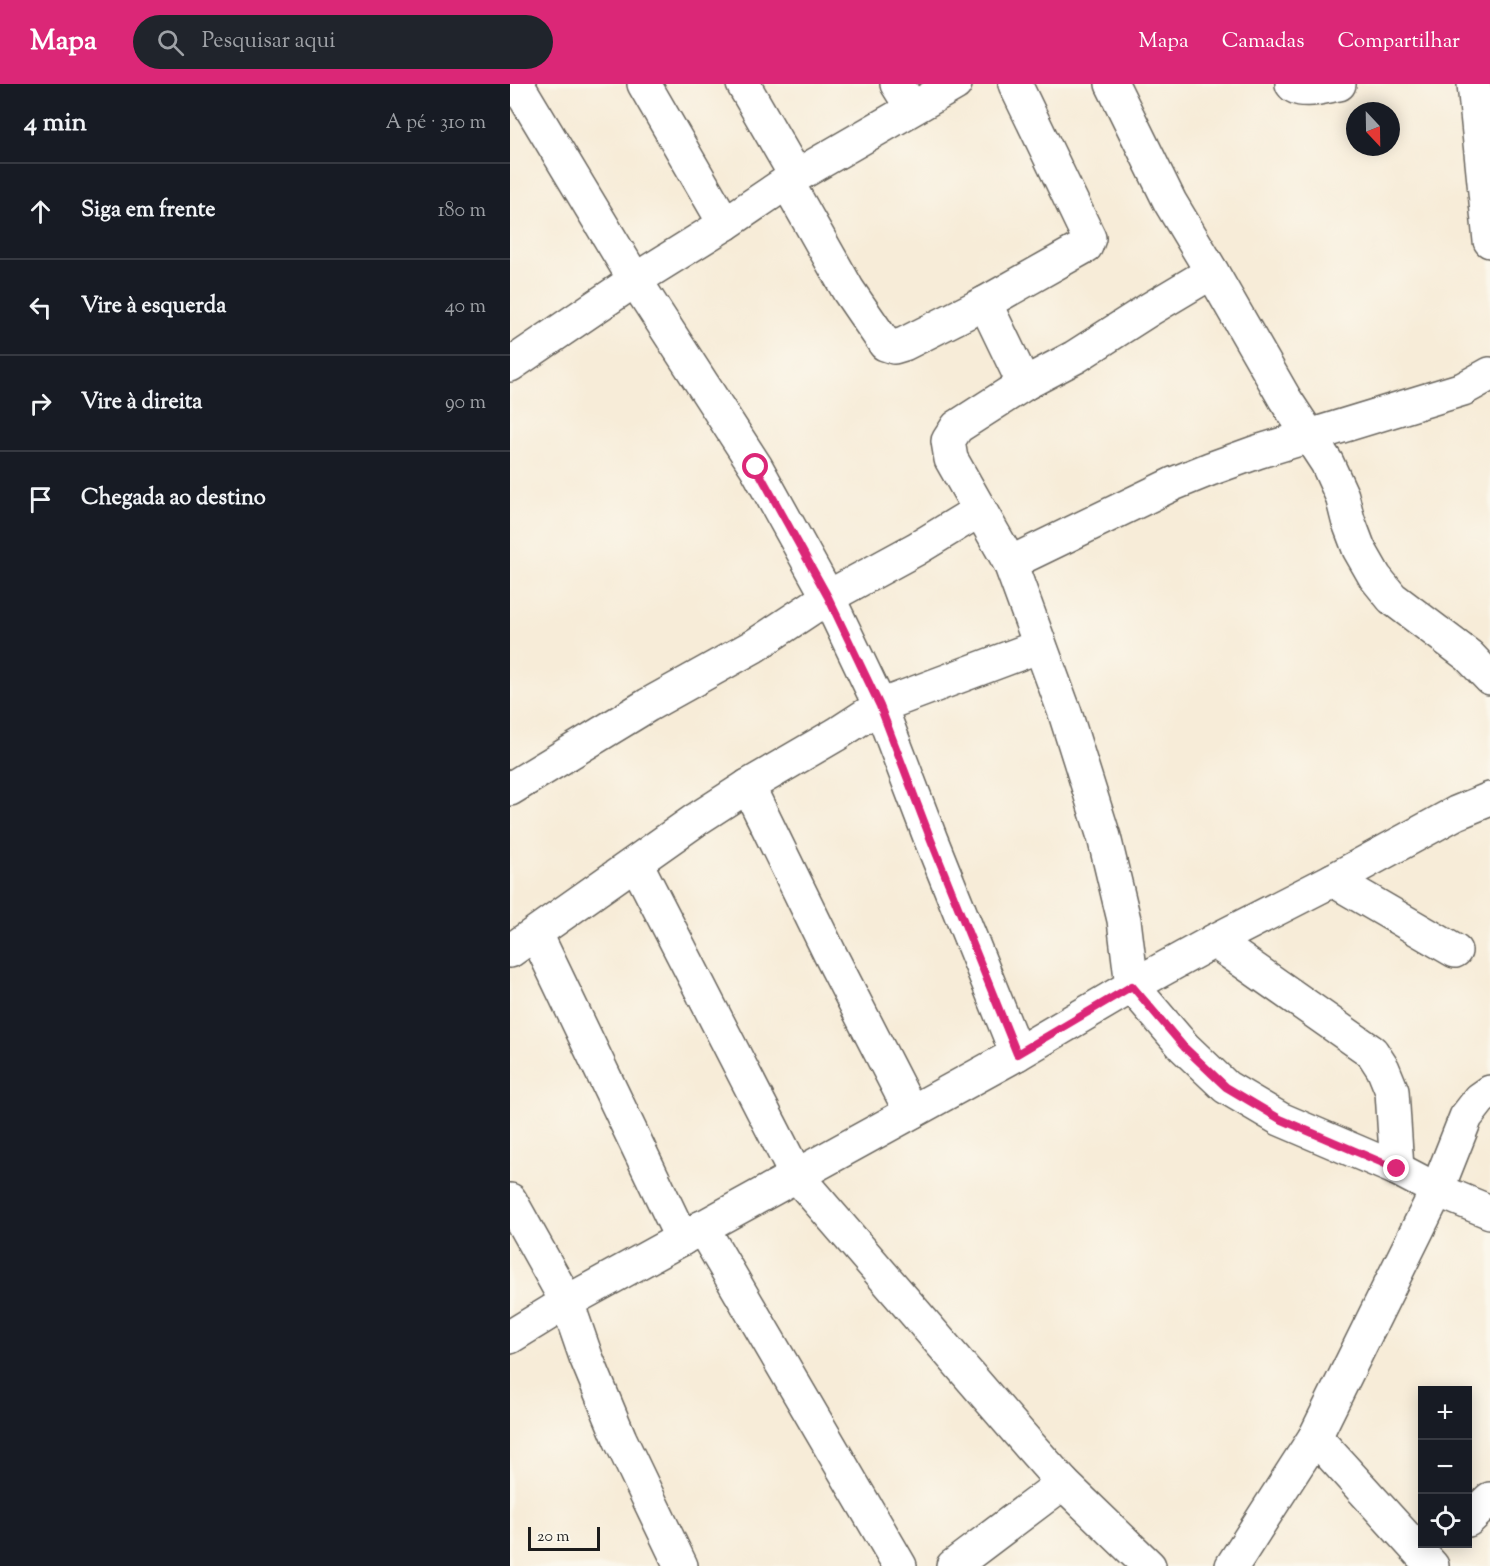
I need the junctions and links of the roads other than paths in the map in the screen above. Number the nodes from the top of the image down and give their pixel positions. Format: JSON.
{"nodes":[{"id":1,"x":517,"y":84,"type":"edge"},
{"id":2,"x":644,"y":84,"type":"edge"},
{"id":3,"x":742,"y":84,"type":"edge"},
{"id":4,"x":955,"y":84,"type":"edge"},
{"id":5,"x":1015,"y":84,"type":"edge"},
{"id":6,"x":1112,"y":84,"type":"edge"},
{"id":7,"x":1292,"y":84,"type":"edge"},
{"id":8,"x":1339,"y":84,"type":"edge"},
{"id":9,"x":1474,"y":84,"type":"edge"},
{"id":10,"x":904,"y":96,"type":"edge"},
{"id":11,"x":791,"y":179,"type":"junction"},
{"id":12,"x":725,"y":224,"type":"junction"},
{"id":13,"x":1490,"y":241,"type":"edge"},
{"id":14,"x":1212,"y":272,"type":"junction"},
{"id":15,"x":635,"y":280,"type":"junction"},
{"id":16,"x":985,"y":303,"type":"junction"},
{"id":17,"x":510,"y":365,"type":"edge"},
{"id":18,"x":1490,"y":374,"type":"edge"},
{"id":19,"x":1024,"y":384,"type":"junction"},
{"id":20,"x":1309,"y":437,"type":"junction"},
{"id":21,"x":980,"y":510,"type":"junction"},
{"id":22,"x":1010,"y":563,"type":"junction"},
{"id":23,"x":828,"y":597,"type":"junction"},
{"id":24,"x":1040,"y":646,"type":"junction"},
{"id":25,"x":1490,"y":678,"type":"edge"},
{"id":26,"x":880,"y":706,"type":"junction"},
{"id":27,"x":748,"y":786,"type":"junction"},
{"id":28,"x":510,"y":789,"type":"edge"},
{"id":29,"x":1490,"y":800,"type":"edge"},
{"id":30,"x":636,"y":863,"type":"junction"},
{"id":31,"x":1333,"y":880,"type":"junction"},
{"id":32,"x":1214,"y":941,"type":"junction"},
{"id":33,"x":523,"y":943,"type":"edge"},
{"id":34,"x":1455,"y":951,"type":"dead end"},
{"id":35,"x":1132,"y":986,"type":"junction"},
{"id":36,"x":1017,"y":1054,"type":"junction"},
{"id":37,"x":1490,"y":1092,"type":"edge"},
{"id":38,"x":911,"y":1112,"type":"junction"},
{"id":39,"x":1397,"y":1169,"type":"junction"},
{"id":40,"x":796,"y":1175,"type":"junction"},
{"id":41,"x":1437,"y":1190,"type":"junction"},
{"id":42,"x":1490,"y":1212,"type":"edge"},
{"id":43,"x":514,"y":1214,"type":"edge"},
{"id":44,"x":692,"y":1233,"type":"junction"},
{"id":45,"x":567,"y":1302,"type":"junction"},
{"id":46,"x":510,"y":1337,"type":"edge"},
{"id":47,"x":1315,"y":1437,"type":"junction"},
{"id":48,"x":1063,"y":1483,"type":"junction"},
{"id":49,"x":1490,"y":1499,"type":"edge"},
{"id":50,"x":1472,"y":1515,"type":"edge"},
{"id":51,"x":1434,"y":1557,"type":"edge"},
{"id":52,"x":681,"y":1566,"type":"edge"},
{"id":53,"x":900,"y":1566,"type":"edge"},
{"id":54,"x":953,"y":1566,"type":"edge"},
{"id":55,"x":1149,"y":1566,"type":"edge"},
{"id":56,"x":1232,"y":1566,"type":"edge"}],
"edges":[{"from":1,"to":15,"type":"street"},
{"from":2,"to":12,"type":"street"},
{"from":3,"to":11,"type":"street"},
{"from":4,"to":10,"type":"street"},
{"from":5,"to":16,"type":"street"},
{"from":6,"to":14,"type":"street"},
{"from":7,"to":8,"type":"street"},
{"from":9,"to":13,"type":"street"},
{"from":10,"to":11,"type":"street"},
{"from":11,"to":12,"type":"street"},
{"from":11,"to":16,"type":"street"},
{"from":12,"to":15,"type":"street"},
{"from":14,"to":19,"type":"street"},
{"from":14,"to":20,"type":"street"},
{"from":15,"to":17,"type":"street"},
{"from":15,"to":23,"type":"street"},
{"from":16,"to":19,"type":"street"},
{"from":18,"to":20,"type":"street"},
{"from":19,"to":21,"type":"street"},
{"from":20,"to":22,"type":"street"},
{"from":20,"to":25,"type":"street"},
{"from":21,"to":22,"type":"street"},
{"from":21,"to":23,"type":"street"},
{"from":22,"to":24,"type":"street"},
{"from":23,"to":26,"type":"street"},
{"from":23,"to":28,"type":"street"},
{"from":24,"to":26,"type":"street"},
{"from":24,"to":35,"type":"street"},
{"from":26,"to":27,"type":"street"},
{"from":26,"to":36,"type":"street"},
{"from":27,"to":30,"type":"street"},
{"from":27,"to":38,"type":"street"},
{"from":29,"to":31,"type":"street"},
{"from":30,"to":33,"type":"street"},
{"from":30,"to":40,"type":"street"},
{"from":31,"to":32,"type":"street"},
{"from":31,"to":34,"type":"street"},
{"from":32,"to":35,"type":"street"},
{"from":32,"to":39,"type":"street"},
{"from":33,"to":44,"type":"street"},
{"from":35,"to":36,"type":"street"},
{"from":35,"to":39,"type":"street"},
{"from":36,"to":38,"type":"street"},
{"from":37,"to":41,"type":"street"},
{"from":38,"to":40,"type":"street"},
{"from":39,"to":41,"type":"street"},
{"from":40,"to":44,"type":"street"},
{"from":40,"to":48,"type":"street"},
{"from":41,"to":42,"type":"street"},
{"from":41,"to":47,"type":"street"},
{"from":43,"to":45,"type":"street"},
{"from":44,"to":45,"type":"street"},
{"from":44,"to":53,"type":"street"},
{"from":45,"to":46,"type":"street"},
{"from":45,"to":52,"type":"street"},
{"from":47,"to":51,"type":"street"},
{"from":47,"to":56,"type":"street"},
{"from":48,"to":54,"type":"street"},
{"from":48,"to":55,"type":"street"},
{"from":49,"to":50,"type":"street"}]}
